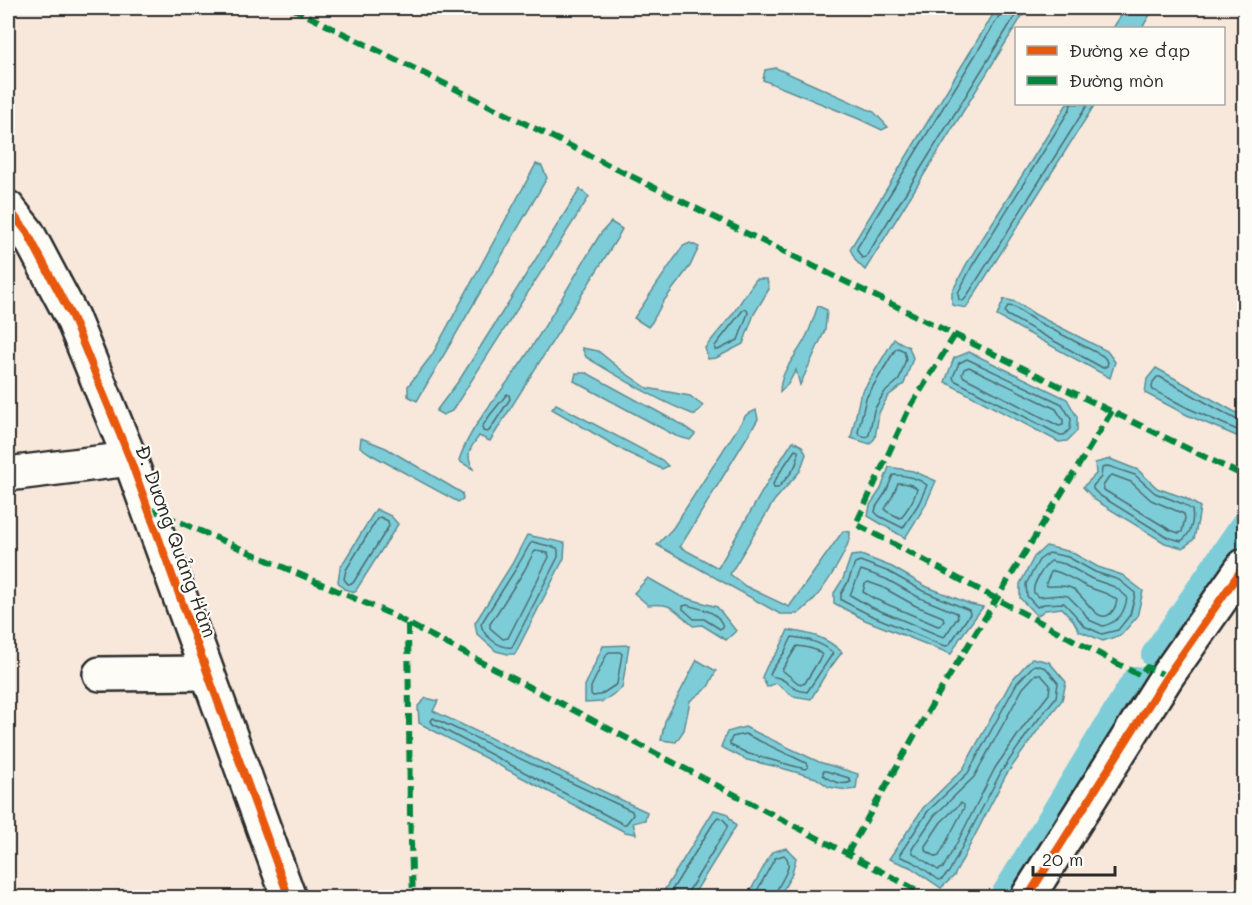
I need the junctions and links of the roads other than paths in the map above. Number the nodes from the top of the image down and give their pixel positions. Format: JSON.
{"nodes":[{"id":1,"x":8,"y":208,"type":"edge"},
{"id":2,"x":130,"y":459,"type":"junction"},
{"id":3,"x":8,"y":474,"type":"edge"},
{"id":4,"x":1245,"y":566,"type":"edge"},
{"id":5,"x":207,"y":673,"type":"junction"},
{"id":6,"x":100,"y":674,"type":"dead end"},
{"id":7,"x":289,"y":897,"type":"edge"},
{"id":8,"x":1027,"y":897,"type":"edge"}],
"edges":[{"from":1,"to":2,"type":"street","name":"Đ. Dương Quảng Hàm"},
{"from":2,"to":3,"type":"street"},
{"from":2,"to":5,"type":"street","name":"Đ. Dương Quảng Hàm"},
{"from":4,"to":8,"type":"street"},
{"from":5,"to":6,"type":"street"},
{"from":5,"to":7,"type":"street","name":"Đ. Dương Quảng Hàm"}]}
